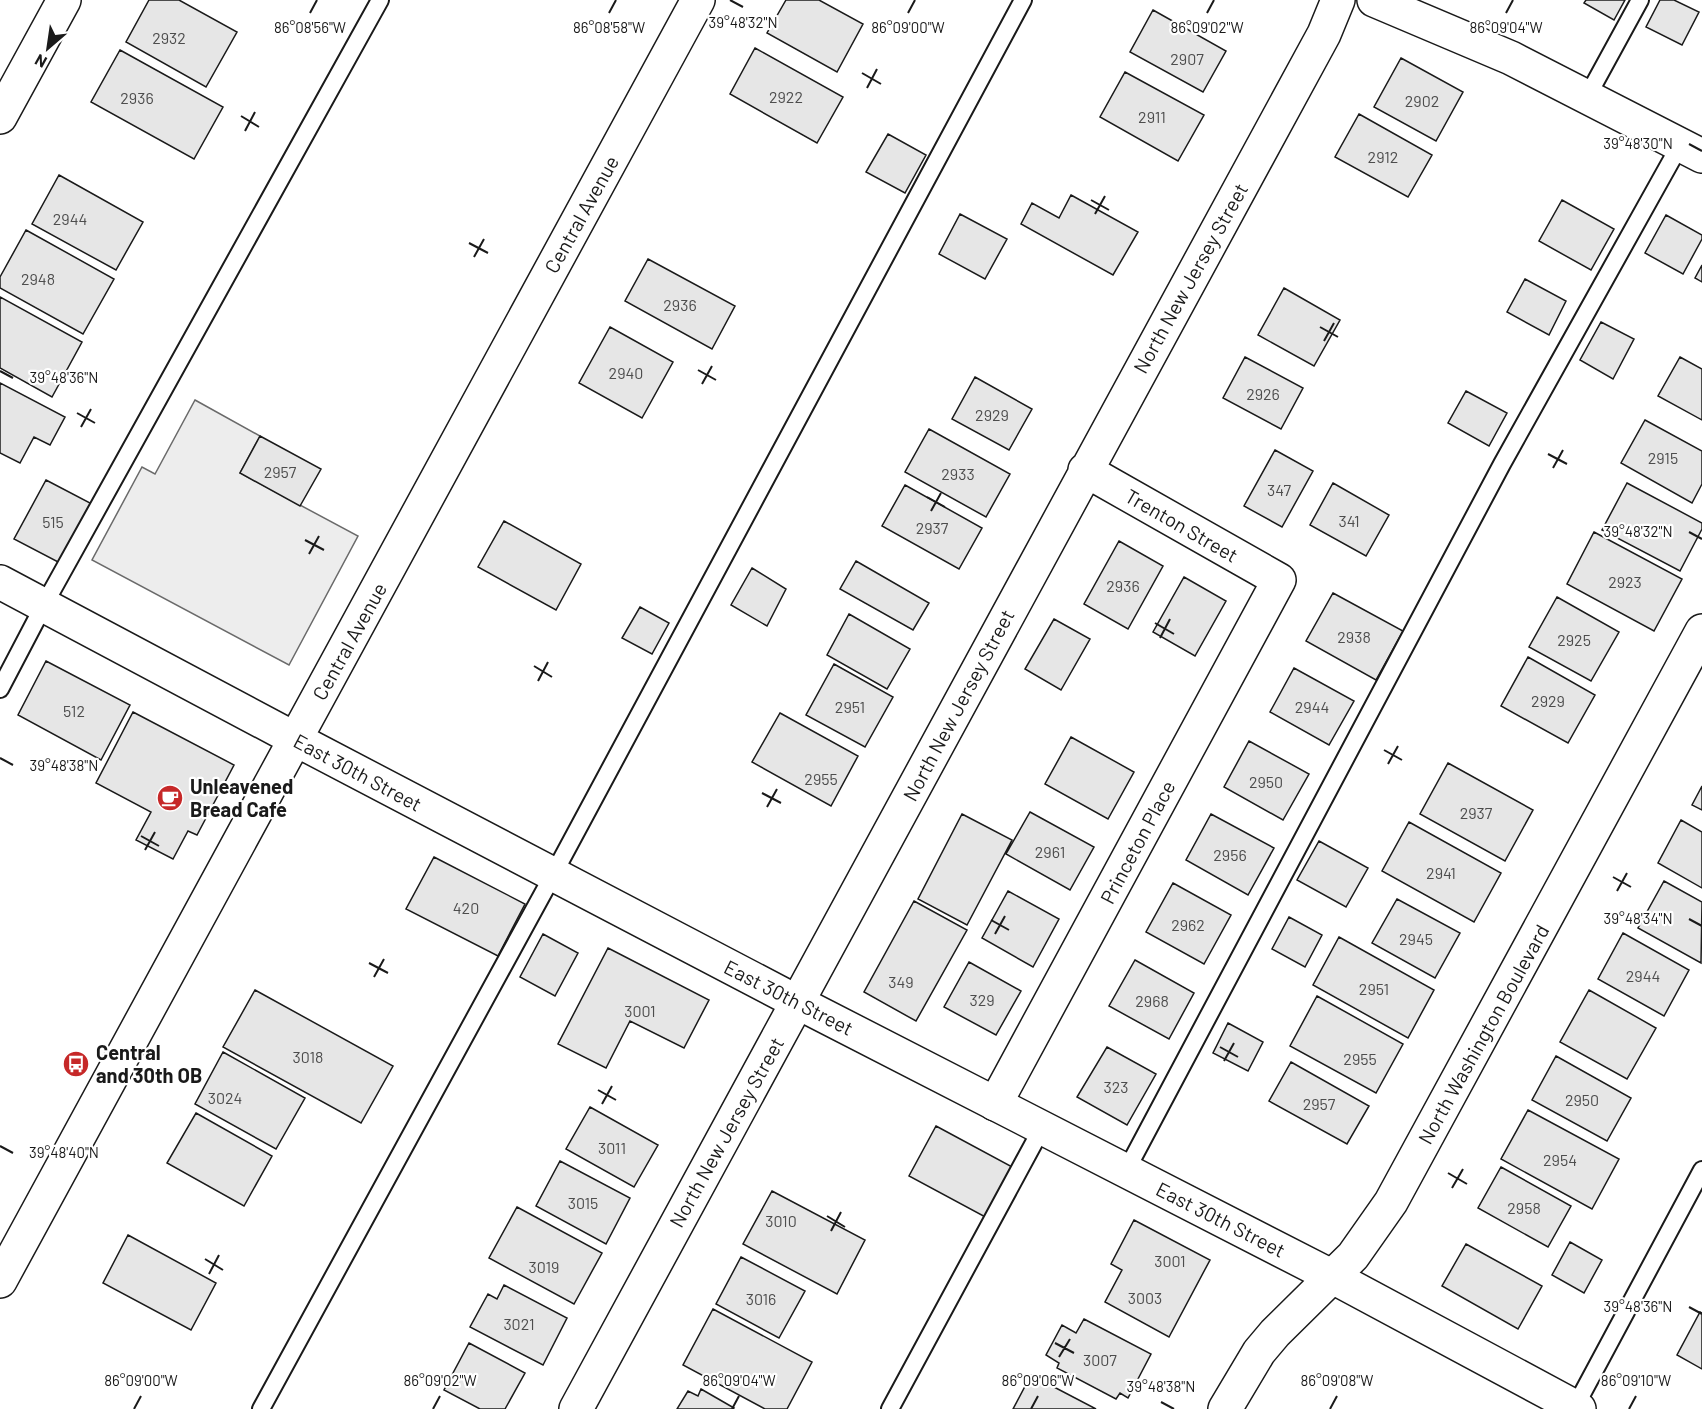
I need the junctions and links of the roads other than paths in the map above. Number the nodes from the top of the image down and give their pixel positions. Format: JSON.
{"nodes":[{"id":1,"x":64,"y":0,"type":"edge"},
{"id":2,"x":380,"y":0,"type":"edge"},
{"id":3,"x":698,"y":0,"type":"edge"},
{"id":4,"x":1023,"y":0,"type":"edge"},
{"id":5,"x":1338,"y":0,"type":"edge"},
{"id":6,"x":1374,"y":0,"type":"edge"},
{"id":7,"x":1640,"y":0,"type":"edge"},
{"id":8,"x":1587,"y":97,"type":"junction"},
{"id":9,"x":0,"y":117,"type":"edge"},
{"id":10,"x":1691,"y":151,"type":"edge"},
{"id":11,"x":1085,"y":470,"type":"junction"},
{"id":12,"x":1279,"y":580,"type":"joint"},
{"id":13,"x":0,"y":582,"type":"edge"},
{"id":14,"x":44,"y":605,"type":"junction"},
{"id":15,"x":1702,"y":631,"type":"edge"},
{"id":16,"x":0,"y":689,"type":"edge"},
{"id":17,"x":295,"y":739,"type":"junction"},
{"id":18,"x":553,"y":874,"type":"junction"},
{"id":19,"x":797,"y":1002,"type":"junction"},
{"id":20,"x":995,"y":1104,"type":"junction"},
{"id":21,"x":1042,"y":1128,"type":"junction"},
{"id":22,"x":1702,"y":1170,"type":"edge"},
{"id":23,"x":1126,"y":1171,"type":"junction"},
{"id":24,"x":1333,"y":1277,"type":"junction"},
{"id":25,"x":0,"y":1281,"type":"edge"},
{"id":26,"x":1565,"y":1406,"type":"edge"},
{"id":27,"x":261,"y":1409,"type":"edge"},
{"id":28,"x":576,"y":1409,"type":"edge"},
{"id":29,"x":890,"y":1409,"type":"edge"},
{"id":30,"x":1225,"y":1409,"type":"edge"}],
"edges":[{"from":1,"to":9,"type":"main road"},
{"from":2,"to":14,"type":"lane"},
{"from":3,"to":17,"type":"main road","name":"Central Avenue"},
{"from":4,"to":18,"type":"lane"},
{"from":5,"to":11,"type":"main road","name":"North New Jersey Street"},
{"from":6,"to":8,"type":"main road"},
{"from":7,"to":8,"type":"lane"},
{"from":8,"to":10,"type":"main road"},
{"from":10,"to":23,"type":"lane"},
{"from":11,"to":12,"type":"main road","name":"Trenton Street"},
{"from":11,"to":19,"type":"main road","name":"North New Jersey Street"},
{"from":12,"to":20,"type":"main road","name":"Princeton Place"},
{"from":13,"to":14,"type":"main road","name":"East 30th Street"},
{"from":14,"to":16,"type":"lane"},
{"from":14,"to":17,"type":"main road","name":"East 30th Street"},
{"from":15,"to":24,"type":"main road","name":"North Washington Boulevard"},
{"from":17,"to":18,"type":"main road","name":"East 30th Street"},
{"from":17,"to":25,"type":"main road","name":"Central Avenue"},
{"from":18,"to":19,"type":"main road","name":"East 30th Street"},
{"from":18,"to":27,"type":"lane"},
{"from":19,"to":20,"type":"main road","name":"East 30th Street"},
{"from":19,"to":28,"type":"main road","name":"North New Jersey Street"},
{"from":20,"to":21,"type":"main road","name":"East 30th Street"},
{"from":21,"to":23,"type":"main road","name":"East 30th Street"},
{"from":21,"to":29,"type":"lane"},
{"from":22,"to":26,"type":"lane"},
{"from":23,"to":24,"type":"main road","name":"East 30th Street"},
{"from":24,"to":26,"type":"main road","name":"East 30th Street"},
{"from":24,"to":30,"type":"main road","name":"North Washington Boulevard"}]}
